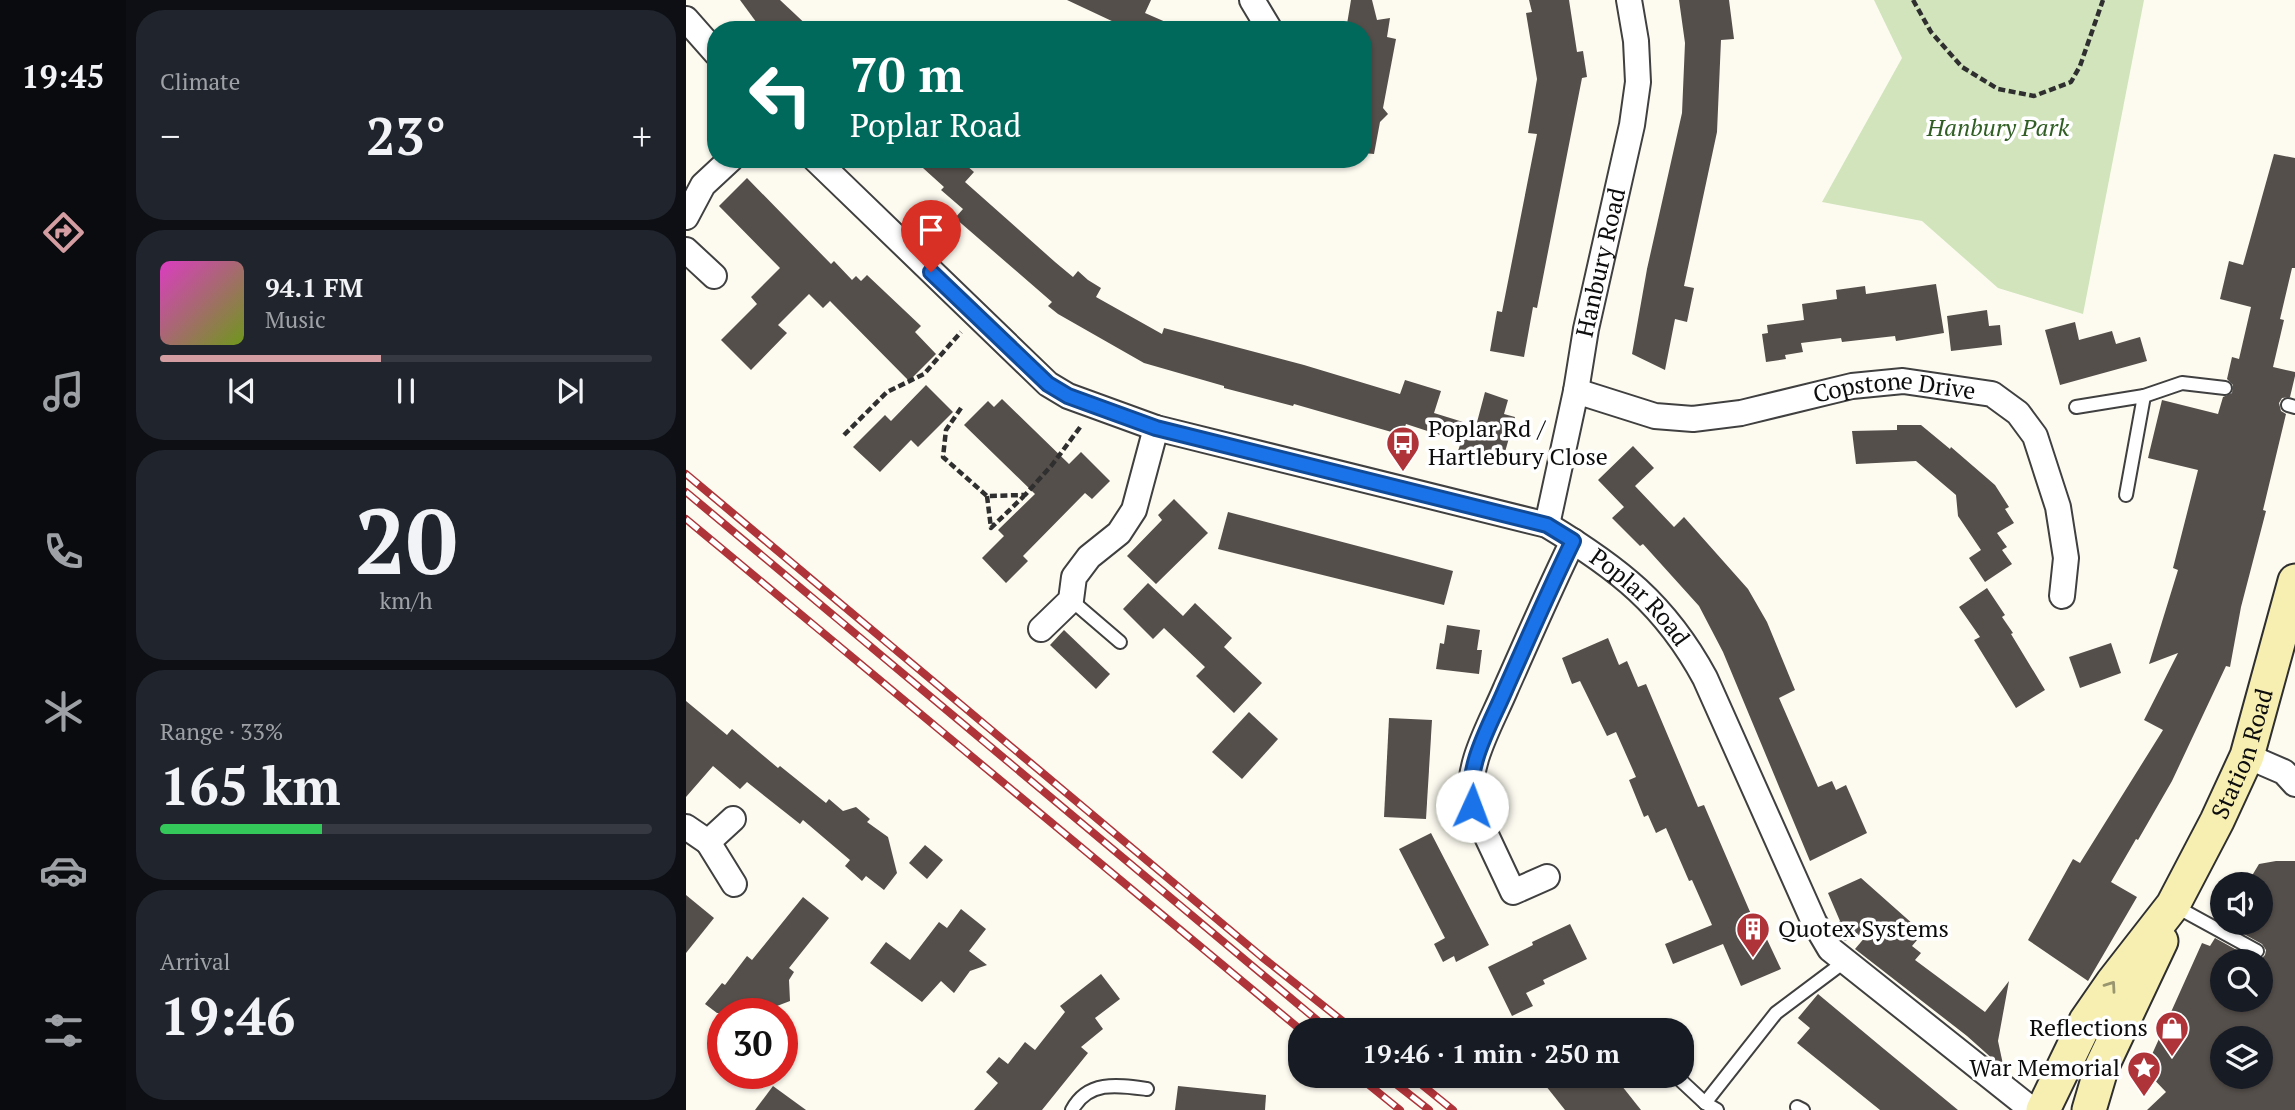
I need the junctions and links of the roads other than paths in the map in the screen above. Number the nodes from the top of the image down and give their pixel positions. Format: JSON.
{"nodes":[{"id":1,"x":1252,"y":0,"type":"edge"},
{"id":2,"x":1629,"y":0,"type":"edge"},
{"id":3,"x":686,"y":19,"type":"edge"},
{"id":4,"x":1265,"y":21,"type":"edge"},
{"id":5,"x":707,"y":43,"type":"edge"},
{"id":6,"x":721,"y":168,"type":"edge"},
{"id":7,"x":824,"y":168,"type":"edge"},
{"id":8,"x":686,"y":217,"type":"edge"},
{"id":9,"x":686,"y":250,"type":"edge"},
{"id":10,"x":714,"y":276,"type":"dead end"},
{"id":11,"x":2225,"y":388,"type":"dead end"},
{"id":12,"x":1576,"y":391,"type":"junction"},
{"id":13,"x":2144,"y":396,"type":"junction"},
{"id":14,"x":2076,"y":407,"type":"dead end"},
{"id":15,"x":1156,"y":428,"type":"junction"},
{"id":16,"x":2126,"y":495,"type":"dead end"},
{"id":17,"x":1547,"y":525,"type":"junction"},
{"id":18,"x":1573,"y":541,"type":"junction"},
{"id":19,"x":2295,"y":581,"type":"edge"},
{"id":20,"x":2062,"y":596,"type":"dead end"},
{"id":21,"x":1072,"y":600,"type":"junction"},
{"id":22,"x":1041,"y":629,"type":"dead end"},
{"id":23,"x":1119,"y":642,"type":"dead end"},
{"id":24,"x":2247,"y":756,"type":"junction"},
{"id":25,"x":2295,"y":784,"type":"edge"},
{"id":26,"x":733,"y":819,"type":"dead end"},
{"id":27,"x":686,"y":827,"type":"edge"},
{"id":28,"x":708,"y":842,"type":"junction"},
{"id":29,"x":1547,"y":877,"type":"dead end"},
{"id":30,"x":734,"y":884,"type":"dead end"},
{"id":31,"x":2169,"y":909,"type":"junction"},
{"id":32,"x":2253,"y":949,"type":"edge"},
{"id":33,"x":1844,"y":962,"type":"junction"},
{"id":34,"x":1689,"y":1088,"type":"edge"},
{"id":35,"x":1147,"y":1089,"type":"dead end"},
{"id":36,"x":1705,"y":1103,"type":"junction"},
{"id":37,"x":1072,"y":1110,"type":"edge"},
{"id":38,"x":1717,"y":1110,"type":"edge"},
{"id":39,"x":2038,"y":1110,"type":"edge"},
{"id":40,"x":2043,"y":1110,"type":"edge"},
{"id":41,"x":2089,"y":1110,"type":"edge"}],
"edges":[{"from":1,"to":4,"type":"street"},
{"from":2,"to":12,"type":"street","name":"Hanbury Road"},
{"from":3,"to":5,"type":"street"},
{"from":6,"to":8,"type":"street"},
{"from":7,"to":15,"type":"street","name":"Poplar Road"},
{"from":9,"to":10,"type":"street"},
{"from":11,"to":13,"type":"lane"},
{"from":12,"to":17,"type":"street","name":"Hanbury Road"},
{"from":12,"to":20,"type":"street","name":"Copstone Drive"},
{"from":13,"to":14,"type":"lane"},
{"from":13,"to":16,"type":"lane"},
{"from":15,"to":17,"type":"street","name":"Poplar Road"},
{"from":15,"to":21,"type":"street"},
{"from":17,"to":18,"type":"street","name":"Poplar Road"},
{"from":18,"to":29,"type":"street"},
{"from":18,"to":33,"type":"street","name":"Poplar Road"},
{"from":19,"to":24,"type":"main road","name":"Station Road"},
{"from":21,"to":22,"type":"street"},
{"from":21,"to":23,"type":"lane"},
{"from":24,"to":25,"type":"street"},
{"from":24,"to":31,"type":"main road","name":"Station Road"},
{"from":26,"to":28,"type":"street"},
{"from":27,"to":28,"type":"street"},
{"from":28,"to":30,"type":"street"},
{"from":31,"to":32,"type":"lane"},
{"from":40,"to":31,"type":"main road","name":"Station Road","one_way":true},
{"from":31,"to":41,"type":"main road","name":"Station Road"},
{"from":33,"to":36,"type":"lane"},
{"from":33,"to":39,"type":"street","name":"Poplar Road"},
{"from":34,"to":36,"type":"lane"},
{"from":35,"to":37,"type":"lane"},
{"from":36,"to":38,"type":"lane"}]}
